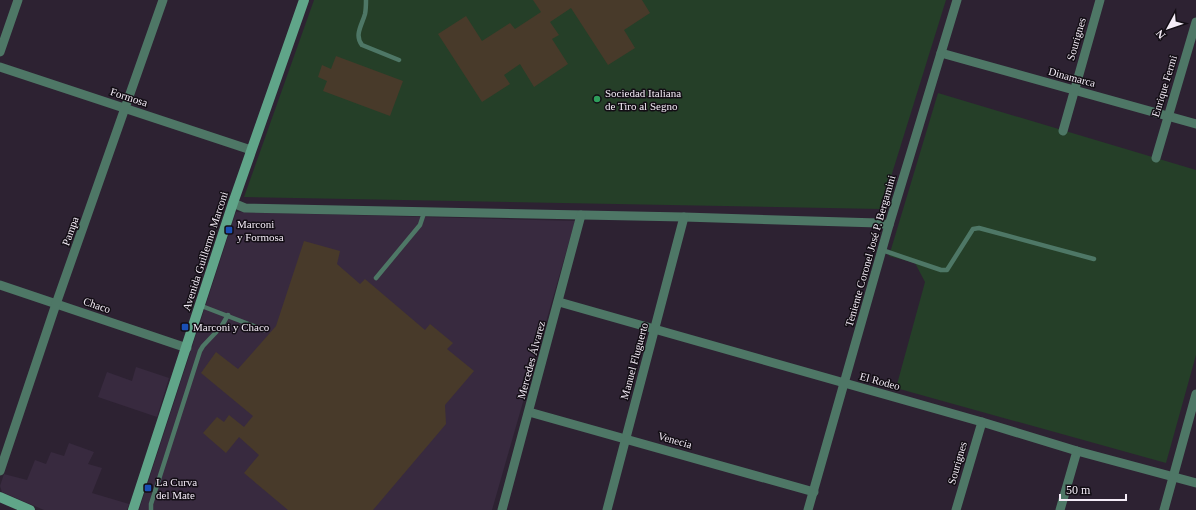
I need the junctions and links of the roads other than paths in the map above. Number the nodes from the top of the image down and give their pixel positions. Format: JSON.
{"nodes":[{"id":1,"x":18,"y":0,"type":"edge"},
{"id":2,"x":163,"y":0,"type":"edge"},
{"id":3,"x":304,"y":0,"type":"edge"},
{"id":4,"x":366,"y":0,"type":"edge"},
{"id":5,"x":956,"y":0,"type":"edge"},
{"id":6,"x":1100,"y":0,"type":"edge"},
{"id":7,"x":1196,"y":22,"type":"edge"},
{"id":8,"x":0,"y":52,"type":"edge"},
{"id":9,"x":941,"y":53,"type":"junction"},
{"id":10,"x":399,"y":60,"type":"dead end"},
{"id":11,"x":0,"y":68,"type":"edge"},
{"id":12,"x":1074,"y":90,"type":"junction"},
{"id":13,"x":126,"y":109,"type":"junction"},
{"id":14,"x":1168,"y":115,"type":"junction"},
{"id":15,"x":1196,"y":124,"type":"edge"},
{"id":16,"x":1063,"y":131,"type":"dead end"},
{"id":17,"x":251,"y":150,"type":"junction"},
{"id":18,"x":1156,"y":158,"type":"dead end"},
{"id":19,"x":233,"y":203,"type":"junction"},
{"id":20,"x":424,"y":213,"type":"junction"},
{"id":21,"x":581,"y":215,"type":"junction"},
{"id":22,"x":684,"y":217,"type":"junction"},
{"id":23,"x":889,"y":225,"type":"junction"},
{"id":24,"x":882,"y":250,"type":"junction"},
{"id":25,"x":1094,"y":259,"type":"dead end"},
{"id":26,"x":376,"y":278,"type":"dead end"},
{"id":27,"x":0,"y":285,"type":"edge"},
{"id":28,"x":559,"y":302,"type":"junction"},
{"id":29,"x":56,"y":304,"type":"junction"},
{"id":30,"x":199,"y":305,"type":"junction"},
{"id":31,"x":228,"y":315,"type":"junction"},
{"id":32,"x":264,"y":330,"type":"dead end"},
{"id":33,"x":655,"y":330,"type":"junction"},
{"id":34,"x":187,"y":348,"type":"junction"},
{"id":35,"x":844,"y":384,"type":"junction"},
{"id":36,"x":1196,"y":394,"type":"edge"},
{"id":37,"x":529,"y":412,"type":"junction"},
{"id":38,"x":982,"y":422,"type":"junction"},
{"id":39,"x":626,"y":439,"type":"junction"},
{"id":40,"x":1077,"y":451,"type":"junction"},
{"id":41,"x":0,"y":471,"type":"edge"},
{"id":42,"x":1173,"y":476,"type":"junction"},
{"id":43,"x":1196,"y":483,"type":"edge"},
{"id":44,"x":814,"y":492,"type":"junction"},
{"id":45,"x":0,"y":497,"type":"edge"},
{"id":46,"x":30,"y":510,"type":"edge"},
{"id":47,"x":133,"y":510,"type":"edge"},
{"id":48,"x":151,"y":510,"type":"edge"},
{"id":49,"x":502,"y":510,"type":"edge"},
{"id":50,"x":607,"y":510,"type":"edge"},
{"id":51,"x":808,"y":510,"type":"edge"},
{"id":52,"x":956,"y":510,"type":"edge"},
{"id":53,"x":1060,"y":510,"type":"edge"},
{"id":54,"x":1164,"y":510,"type":"edge"}],
"edges":[{"from":1,"to":8,"type":"street"},
{"from":2,"to":13,"type":"street","name":"Pampa"},
{"from":3,"to":17,"type":"main road","name":"Avenida Guillermo Marconi"},
{"from":4,"to":10,"type":"lane"},
{"from":5,"to":9,"type":"street","name":"Teniente Coronel José P. Bergamini"},
{"from":6,"to":12,"type":"street","name":"Sourignes"},
{"from":7,"to":14,"type":"street","name":"Enrique Fermi"},
{"from":9,"to":12,"type":"street","name":"Dinamarca"},
{"from":9,"to":23,"type":"street","name":"Teniente Coronel José P. Bergamini"},
{"from":11,"to":13,"type":"street","name":"Formosa"},
{"from":12,"to":14,"type":"street","name":"Dinamarca"},
{"from":12,"to":16,"type":"street","name":"Sourignes"},
{"from":13,"to":17,"type":"street","name":"Formosa"},
{"from":13,"to":29,"type":"street","name":"Pampa"},
{"from":14,"to":15,"type":"street","name":"Dinamarca"},
{"from":14,"to":18,"type":"street","name":"Enrique Fermi"},
{"from":17,"to":19,"type":"main road","name":"Avenida Guillermo Marconi"},
{"from":19,"to":20,"type":"street"},
{"from":19,"to":30,"type":"main road","name":"Avenida Guillermo Marconi"},
{"from":20,"to":21,"type":"street"},
{"from":20,"to":26,"type":"lane"},
{"from":21,"to":22,"type":"street"},
{"from":21,"to":28,"type":"street","name":"Mercedes Álvarez"},
{"from":22,"to":23,"type":"street"},
{"from":22,"to":33,"type":"street","name":"Manuel Fluguerto"},
{"from":23,"to":24,"type":"street","name":"Teniente Coronel José P. Bergamini"},
{"from":24,"to":25,"type":"lane"},
{"from":24,"to":35,"type":"street","name":"Teniente Coronel José P. Bergamini"},
{"from":27,"to":29,"type":"street","name":"Chaco"},
{"from":28,"to":33,"type":"street","name":"El Rodeo"},
{"from":28,"to":37,"type":"street","name":"Mercedes Álvarez"},
{"from":29,"to":34,"type":"street","name":"Chaco"},
{"from":29,"to":41,"type":"street","name":"Pampa"},
{"from":30,"to":31,"type":"lane"},
{"from":30,"to":34,"type":"main road","name":"Avenida Guillermo Marconi"},
{"from":31,"to":32,"type":"lane"},
{"from":31,"to":48,"type":"lane"},
{"from":33,"to":35,"type":"street","name":"El Rodeo"},
{"from":33,"to":39,"type":"street","name":"Manuel Fluguerto"},
{"from":34,"to":47,"type":"main road","name":"Avenida Guillermo Marconi"},
{"from":35,"to":38,"type":"street","name":"El Rodeo"},
{"from":35,"to":44,"type":"street","name":"Teniente Coronel José P. Bergamini"},
{"from":36,"to":42,"type":"street"},
{"from":37,"to":39,"type":"street","name":"Venecia"},
{"from":37,"to":49,"type":"street","name":"Mercedes Álvarez"},
{"from":38,"to":40,"type":"street","name":"El Rodeo"},
{"from":38,"to":52,"type":"street","name":"Sourignes"},
{"from":39,"to":44,"type":"street","name":"Venecia"},
{"from":39,"to":50,"type":"street","name":"Manuel Fluguerto"},
{"from":40,"to":42,"type":"street","name":"El Rodeo"},
{"from":40,"to":53,"type":"street"},
{"from":42,"to":43,"type":"street","name":"El Rodeo"},
{"from":42,"to":54,"type":"street"},
{"from":44,"to":51,"type":"street","name":"Teniente Coronel José P. Bergamini"},
{"from":45,"to":46,"type":"main road"}]}
